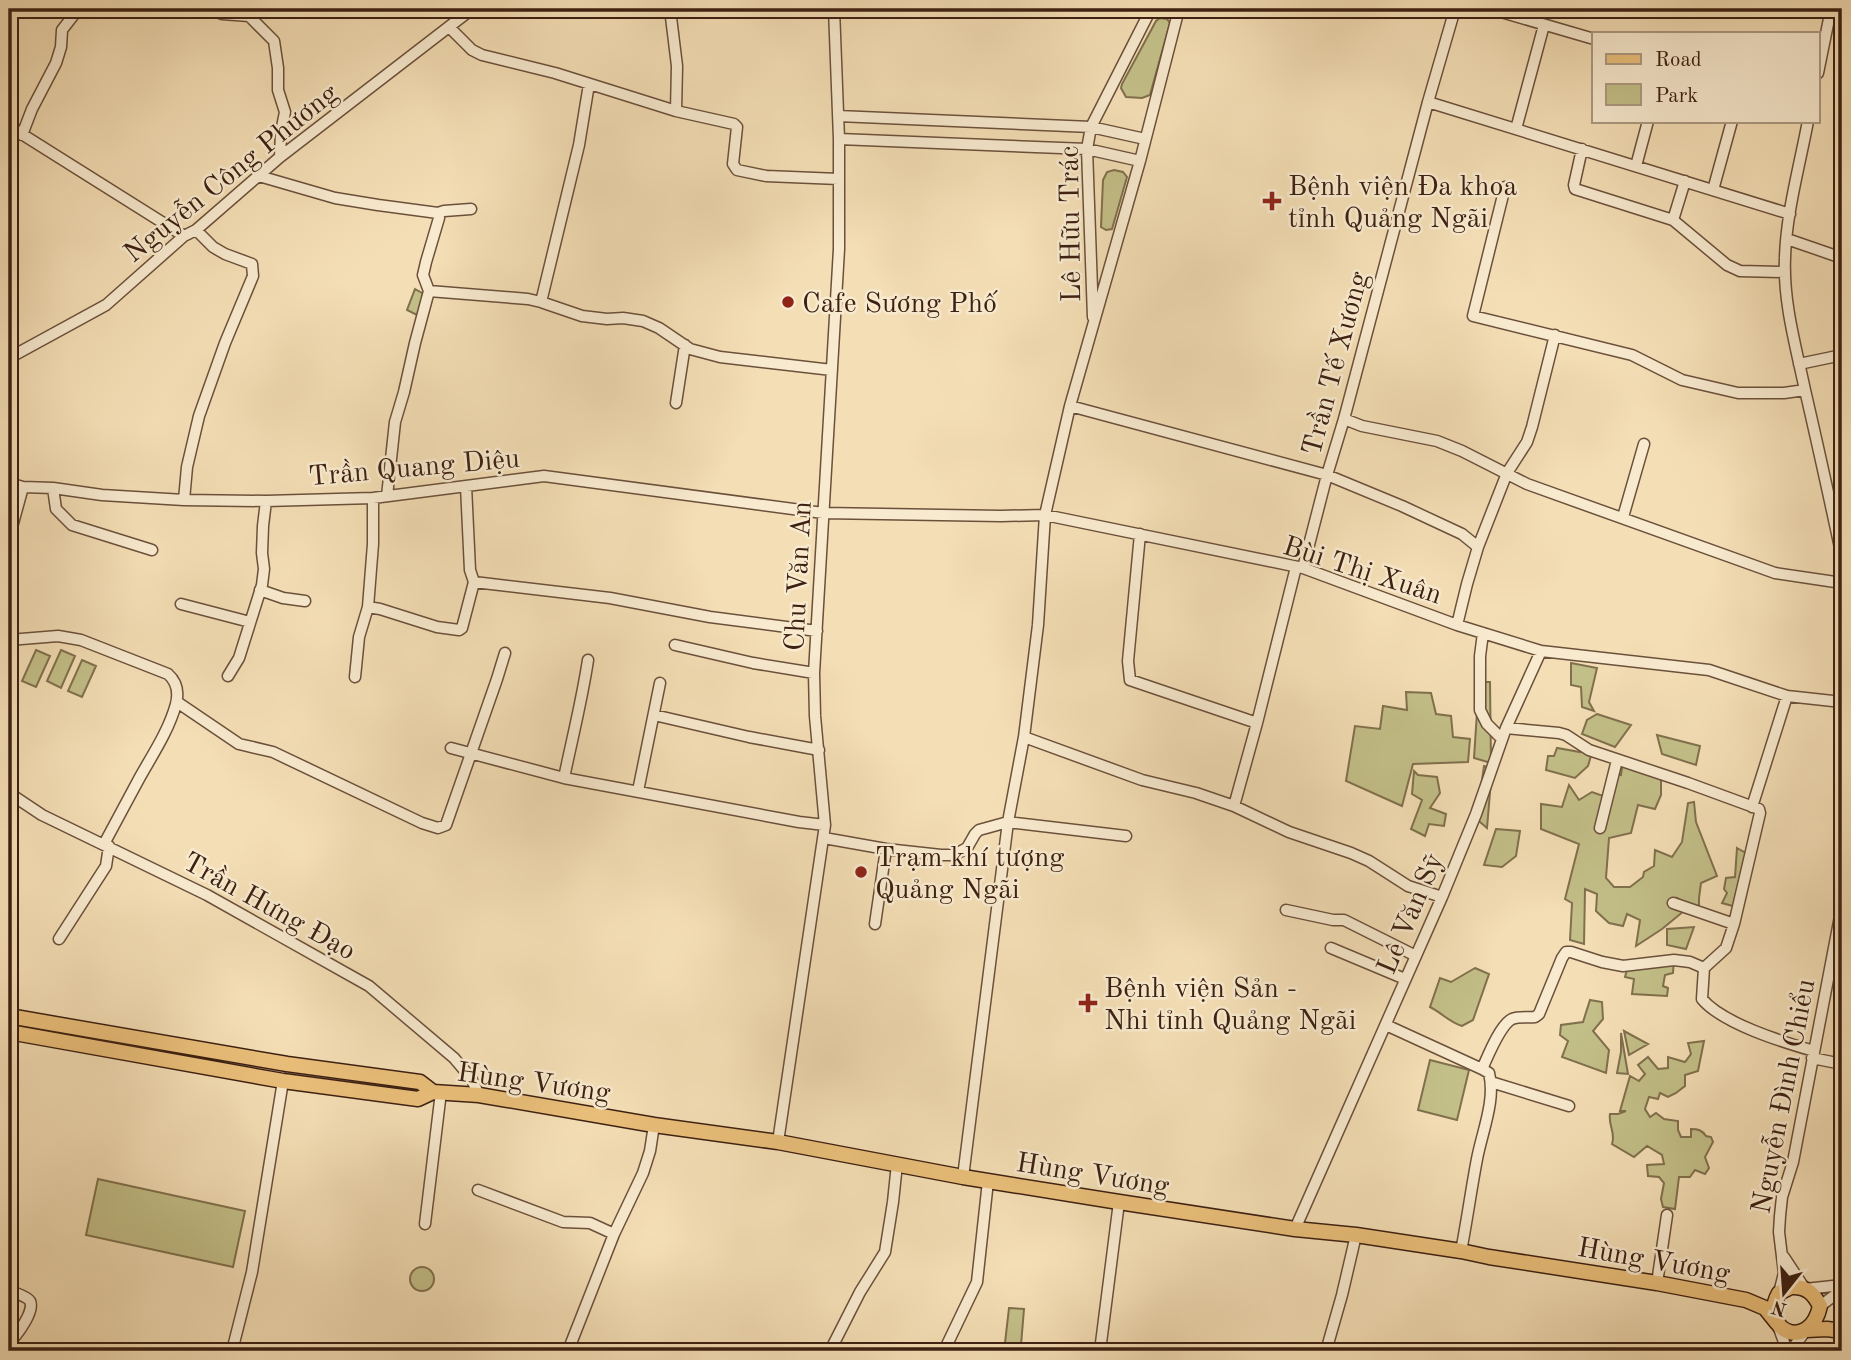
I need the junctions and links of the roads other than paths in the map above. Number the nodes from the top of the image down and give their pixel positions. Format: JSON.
{"nodes":[{"id":1,"x":82,"y":9,"type":"edge"},
{"id":2,"x":209,"y":9,"type":"edge"},
{"id":3,"x":472,"y":9,"type":"edge"},
{"id":4,"x":670,"y":9,"type":"edge"},
{"id":5,"x":834,"y":9,"type":"edge"},
{"id":6,"x":1151,"y":9,"type":"edge"},
{"id":7,"x":1179,"y":9,"type":"edge"},
{"id":8,"x":1455,"y":9,"type":"edge"},
{"id":9,"x":1491,"y":9,"type":"edge"},
{"id":10,"x":1831,"y":9,"type":"edge"},
{"id":11,"x":252,"y":12,"type":"edge"},
{"id":12,"x":1544,"y":25,"type":"junction"},
{"id":13,"x":449,"y":27,"type":"junction"},
{"id":14,"x":1592,"y":38,"type":"edge"},
{"id":15,"x":1820,"y":64,"type":"edge"},
{"id":16,"x":589,"y":85,"type":"junction"},
{"id":17,"x":1428,"y":102,"type":"junction"},
{"id":18,"x":676,"y":111,"type":"junction"},
{"id":19,"x":838,"y":116,"type":"junction"},
{"id":20,"x":1648,"y":122,"type":"edge"},
{"id":21,"x":1732,"y":122,"type":"edge"},
{"id":22,"x":1808,"y":122,"type":"edge"},
{"id":23,"x":9,"y":127,"type":"edge"},
{"id":24,"x":1091,"y":127,"type":"junction"},
{"id":25,"x":1516,"y":129,"type":"junction"},
{"id":26,"x":22,"y":135,"type":"junction"},
{"id":27,"x":839,"y":139,"type":"junction"},
{"id":28,"x":1145,"y":139,"type":"junction"},
{"id":29,"x":1087,"y":149,"type":"junction"},
{"id":30,"x":1582,"y":149,"type":"junction"},
{"id":31,"x":280,"y":158,"type":"junction"},
{"id":32,"x":1140,"y":161,"type":"junction"},
{"id":33,"x":1636,"y":166,"type":"junction"},
{"id":34,"x":259,"y":176,"type":"junction"},
{"id":35,"x":839,"y":179,"type":"junction"},
{"id":36,"x":1685,"y":181,"type":"junction"},
{"id":37,"x":1505,"y":187,"type":"dead end"},
{"id":38,"x":1713,"y":190,"type":"junction"},
{"id":39,"x":471,"y":209,"type":"dead end"},
{"id":40,"x":438,"y":213,"type":"junction"},
{"id":41,"x":1790,"y":214,"type":"junction"},
{"id":42,"x":1673,"y":220,"type":"junction"},
{"id":43,"x":196,"y":230,"type":"junction"},
{"id":44,"x":184,"y":236,"type":"junction"},
{"id":45,"x":1787,"y":239,"type":"junction"},
{"id":46,"x":1842,"y":258,"type":"edge"},
{"id":47,"x":1785,"y":272,"type":"junction"},
{"id":48,"x":429,"y":291,"type":"junction"},
{"id":49,"x":541,"y":302,"type":"junction"},
{"id":50,"x":1093,"y":327,"type":"junction"},
{"id":51,"x":1555,"y":335,"type":"junction"},
{"id":52,"x":685,"y":345,"type":"junction"},
{"id":53,"x":1842,"y":355,"type":"edge"},
{"id":54,"x":9,"y":358,"type":"edge"},
{"id":55,"x":1799,"y":364,"type":"junction"},
{"id":56,"x":832,"y":370,"type":"junction"},
{"id":57,"x":1805,"y":390,"type":"junction"},
{"id":58,"x":676,"y":403,"type":"dead end"},
{"id":59,"x":1070,"y":406,"type":"junction"},
{"id":60,"x":1345,"y":419,"type":"junction"},
{"id":61,"x":1644,"y":444,"type":"dead end"},
{"id":62,"x":1507,"y":473,"type":"junction"},
{"id":63,"x":1327,"y":475,"type":"junction"},
{"id":64,"x":9,"y":484,"type":"edge"},
{"id":65,"x":466,"y":486,"type":"junction"},
{"id":66,"x":23,"y":487,"type":"junction"},
{"id":67,"x":52,"y":488,"type":"junction"},
{"id":68,"x":387,"y":496,"type":"junction"},
{"id":69,"x":373,"y":498,"type":"junction"},
{"id":70,"x":184,"y":500,"type":"junction"},
{"id":71,"x":266,"y":501,"type":"junction"},
{"id":72,"x":823,"y":513,"type":"junction"},
{"id":73,"x":1045,"y":515,"type":"junction"},
{"id":74,"x":1623,"y":517,"type":"junction"},
{"id":75,"x":1140,"y":534,"type":"junction"},
{"id":76,"x":9,"y":538,"type":"edge"},
{"id":77,"x":1478,"y":547,"type":"junction"},
{"id":78,"x":152,"y":550,"type":"dead end"},
{"id":79,"x":1842,"y":557,"type":"edge"},
{"id":80,"x":1300,"y":567,"type":"junction"},
{"id":81,"x":474,"y":582,"type":"junction"},
{"id":82,"x":1842,"y":583,"type":"edge"},
{"id":83,"x":260,"y":590,"type":"junction"},
{"id":84,"x":305,"y":601,"type":"dead end"},
{"id":85,"x":181,"y":604,"type":"dead end"},
{"id":86,"x":369,"y":607,"type":"junction"},
{"id":87,"x":250,"y":622,"type":"junction"},
{"id":88,"x":1457,"y":625,"type":"junction"},
{"id":89,"x":817,"y":631,"type":"junction"},
{"id":90,"x":1483,"y":633,"type":"junction"},
{"id":91,"x":9,"y":640,"type":"edge"},
{"id":92,"x":675,"y":645,"type":"dead end"},
{"id":93,"x":1541,"y":651,"type":"junction"},
{"id":94,"x":505,"y":653,"type":"dead end"},
{"id":95,"x":588,"y":660,"type":"dead end"},
{"id":96,"x":814,"y":673,"type":"junction"},
{"id":97,"x":228,"y":676,"type":"dead end"},
{"id":98,"x":355,"y":677,"type":"dead end"},
{"id":99,"x":660,"y":683,"type":"dead end"},
{"id":100,"x":1787,"y":695,"type":"junction"},
{"id":101,"x":177,"y":702,"type":"junction"},
{"id":102,"x":1842,"y":702,"type":"edge"},
{"id":103,"x":654,"y":715,"type":"junction"},
{"id":104,"x":1257,"y":723,"type":"junction"},
{"id":105,"x":1504,"y":733,"type":"junction"},
{"id":106,"x":1024,"y":737,"type":"junction"},
{"id":107,"x":451,"y":748,"type":"dead end"},
{"id":108,"x":819,"y":750,"type":"junction"},
{"id":109,"x":470,"y":754,"type":"junction"},
{"id":110,"x":1617,"y":760,"type":"junction"},
{"id":111,"x":564,"y":778,"type":"junction"},
{"id":112,"x":638,"y":791,"type":"junction"},
{"id":113,"x":9,"y":793,"type":"edge"},
{"id":114,"x":1234,"y":806,"type":"junction"},
{"id":115,"x":1752,"y":807,"type":"junction"},
{"id":116,"x":1009,"y":822,"type":"junction"},
{"id":117,"x":825,"y":825,"type":"junction"},
{"id":118,"x":1600,"y":828,"type":"dead end"},
{"id":119,"x":1126,"y":836,"type":"dead end"},
{"id":120,"x":824,"y":838,"type":"junction"},
{"id":121,"x":107,"y":845,"type":"junction"},
{"id":122,"x":886,"y":849,"type":"junction"},
{"id":123,"x":1442,"y":897,"type":"junction"},
{"id":124,"x":1674,"y":903,"type":"dead end"},
{"id":125,"x":1842,"y":906,"type":"edge"},
{"id":126,"x":1286,"y":910,"type":"dead end"},
{"id":127,"x":875,"y":924,"type":"dead end"},
{"id":128,"x":1734,"y":924,"type":"junction"},
{"id":129,"x":59,"y":939,"type":"dead end"},
{"id":130,"x":1331,"y":948,"type":"dead end"},
{"id":131,"x":1416,"y":956,"type":"junction"},
{"id":132,"x":1704,"y":968,"type":"junction"},
{"id":133,"x":1405,"y":979,"type":"junction"},
{"id":134,"x":9,"y":1016,"type":"edge"},
{"id":135,"x":1386,"y":1025,"type":"junction"},
{"id":136,"x":9,"y":1032,"type":"edge"},
{"id":137,"x":1813,"y":1055,"type":"junction"},
{"id":138,"x":1842,"y":1064,"type":"edge"},
{"id":139,"x":1482,"y":1069,"type":"junction"},
{"id":140,"x":341,"y":1071,"type":"junction"},
{"id":141,"x":283,"y":1081,"type":"junction"},
{"id":142,"x":1491,"y":1082,"type":"junction"},
{"id":143,"x":338,"y":1087,"type":"junction"},
{"id":144,"x":437,"y":1092,"type":"junction"},
{"id":145,"x":479,"y":1095,"type":"junction"},
{"id":146,"x":1569,"y":1106,"type":"dead end"},
{"id":147,"x":654,"y":1125,"type":"junction"},
{"id":148,"x":778,"y":1142,"type":"junction"},
{"id":149,"x":897,"y":1164,"type":"junction"},
{"id":150,"x":963,"y":1177,"type":"junction"},
{"id":151,"x":988,"y":1181,"type":"junction"},
{"id":152,"x":478,"y":1190,"type":"dead end"},
{"id":153,"x":1119,"y":1202,"type":"junction"},
{"id":154,"x":1667,"y":1215,"type":"dead end"},
{"id":155,"x":425,"y":1224,"type":"dead end"},
{"id":156,"x":1295,"y":1230,"type":"junction"},
{"id":157,"x":614,"y":1234,"type":"junction"},
{"id":158,"x":1356,"y":1236,"type":"junction"},
{"id":159,"x":1461,"y":1251,"type":"junction"},
{"id":160,"x":1782,"y":1254,"type":"junction"},
{"id":161,"x":1657,"y":1283,"type":"junction"},
{"id":162,"x":1842,"y":1288,"type":"edge"},
{"id":163,"x":1805,"y":1289,"type":"junction"},
{"id":164,"x":9,"y":1290,"type":"edge"},
{"id":165,"x":1779,"y":1293,"type":"junction"},
{"id":166,"x":1746,"y":1300,"type":"junction"},
{"id":167,"x":1821,"y":1306,"type":"junction"},
{"id":168,"x":1777,"y":1324,"type":"junction"},
{"id":169,"x":1842,"y":1325,"type":"edge"},
{"id":170,"x":1806,"y":1330,"type":"junction"},
{"id":171,"x":1842,"y":1331,"type":"edge"},
{"id":172,"x":9,"y":1342,"type":"edge"},
{"id":173,"x":232,"y":1351,"type":"edge"},
{"id":174,"x":568,"y":1351,"type":"edge"},
{"id":175,"x":830,"y":1351,"type":"edge"},
{"id":176,"x":944,"y":1351,"type":"edge"},
{"id":177,"x":1100,"y":1351,"type":"edge"},
{"id":178,"x":1326,"y":1351,"type":"edge"},
{"id":179,"x":1783,"y":1351,"type":"edge"},
{"id":180,"x":1791,"y":1351,"type":"edge"}],
"edges":[{"from":1,"to":26,"type":"street"},
{"from":2,"to":11,"type":"street"},
{"from":3,"to":13,"type":"street","name":"Nguyễn Công Phương"},
{"from":4,"to":18,"type":"street"},
{"from":5,"to":19,"type":"street","name":"Chu Văn An"},
{"from":6,"to":24,"type":"street","name":"Lê Hữu Trác"},
{"from":7,"to":28,"type":"street","name":"Lê Hữu Trác"},
{"from":8,"to":17,"type":"street","name":"Trần Tế Xương"},
{"from":9,"to":12,"type":"street"},
{"from":10,"to":15,"type":"street"},
{"from":11,"to":31,"type":"street"},
{"from":12,"to":14,"type":"street"},
{"from":12,"to":25,"type":"street"},
{"from":13,"to":16,"type":"street"},
{"from":13,"to":31,"type":"street","name":"Nguyễn Công Phương"},
{"from":16,"to":18,"type":"street"},
{"from":16,"to":49,"type":"street"},
{"from":17,"to":25,"type":"street"},
{"from":17,"to":60,"type":"street","name":"Trần Tế Xương"},
{"from":18,"to":35,"type":"street"},
{"from":19,"to":24,"type":"street"},
{"from":19,"to":27,"type":"street","name":"Chu Văn An"},
{"from":20,"to":33,"type":"street"},
{"from":21,"to":38,"type":"street"},
{"from":22,"to":41,"type":"street"},
{"from":23,"to":26,"type":"street"},
{"from":24,"to":28,"type":"street"},
{"from":24,"to":29,"type":"street","name":"Lê Hữu Trác"},
{"from":25,"to":30,"type":"street"},
{"from":26,"to":44,"type":"street"},
{"from":27,"to":29,"type":"street"},
{"from":27,"to":35,"type":"street","name":"Chu Văn An"},
{"from":28,"to":32,"type":"street","name":"Lê Hữu Trác"},
{"from":29,"to":32,"type":"street"},
{"from":29,"to":50,"type":"street","name":"Lê Hữu Trác"},
{"from":30,"to":33,"type":"street"},
{"from":30,"to":42,"type":"street"},
{"from":31,"to":34,"type":"street","name":"Nguyễn Công Phương"},
{"from":32,"to":50,"type":"street","name":"Lê Hữu Trác"},
{"from":33,"to":36,"type":"street"},
{"from":34,"to":40,"type":"street"},
{"from":34,"to":43,"type":"street","name":"Nguyễn Công Phương"},
{"from":35,"to":56,"type":"street","name":"Chu Văn An"},
{"from":36,"to":38,"type":"street"},
{"from":36,"to":42,"type":"street"},
{"from":37,"to":51,"type":"street"},
{"from":38,"to":41,"type":"street"},
{"from":39,"to":40,"type":"street"},
{"from":40,"to":48,"type":"street"},
{"from":41,"to":45,"type":"street"},
{"from":42,"to":47,"type":"street"},
{"from":43,"to":44,"type":"street","name":"Nguyễn Công Phương"},
{"from":43,"to":70,"type":"street"},
{"from":44,"to":54,"type":"street","name":"Nguyễn Công Phương"},
{"from":45,"to":46,"type":"street"},
{"from":45,"to":47,"type":"street"},
{"from":47,"to":55,"type":"street"},
{"from":48,"to":49,"type":"street"},
{"from":48,"to":68,"type":"street"},
{"from":49,"to":52,"type":"street"},
{"from":50,"to":59,"type":"street","name":"Lê Hữu Trác"},
{"from":51,"to":57,"type":"street"},
{"from":51,"to":62,"type":"street"},
{"from":52,"to":56,"type":"street"},
{"from":52,"to":58,"type":"street"},
{"from":53,"to":55,"type":"street"},
{"from":55,"to":57,"type":"street"},
{"from":56,"to":72,"type":"street","name":"Chu Văn An"},
{"from":57,"to":79,"type":"street"},
{"from":59,"to":63,"type":"street"},
{"from":59,"to":73,"type":"street","name":"Lê Hữu Trác"},
{"from":60,"to":62,"type":"street"},
{"from":60,"to":63,"type":"street","name":"Trần Tế Xương"},
{"from":61,"to":74,"type":"street"},
{"from":62,"to":74,"type":"street"},
{"from":62,"to":77,"type":"street"},
{"from":63,"to":77,"type":"street"},
{"from":63,"to":80,"type":"street","name":"Trần Tế Xương"},
{"from":64,"to":66,"type":"street","name":"Trần Quang Diệu"},
{"from":65,"to":68,"type":"street","name":"Trần Quang Diệu"},
{"from":65,"to":72,"type":"street","name":"Trần Quang Diệu"},
{"from":65,"to":81,"type":"street"},
{"from":66,"to":67,"type":"street","name":"Trần Quang Diệu"},
{"from":66,"to":76,"type":"street"},
{"from":67,"to":70,"type":"street","name":"Trần Quang Diệu"},
{"from":67,"to":78,"type":"street"},
{"from":68,"to":69,"type":"street","name":"Trần Quang Diệu"},
{"from":69,"to":71,"type":"street","name":"Trần Quang Diệu"},
{"from":69,"to":86,"type":"street"},
{"from":70,"to":71,"type":"street","name":"Trần Quang Diệu"},
{"from":71,"to":83,"type":"street"},
{"from":72,"to":73,"type":"street","name":"Bùi Thị Xuân"},
{"from":72,"to":89,"type":"street","name":"Chu Văn An"},
{"from":73,"to":75,"type":"street","name":"Bùi Thị Xuân"},
{"from":73,"to":106,"type":"street","name":"Lê Hữu Trác"},
{"from":74,"to":82,"type":"street"},
{"from":75,"to":80,"type":"street","name":"Bùi Thị Xuân"},
{"from":75,"to":104,"type":"street"},
{"from":77,"to":88,"type":"street"},
{"from":80,"to":88,"type":"street","name":"Bùi Thị Xuân"},
{"from":80,"to":104,"type":"street","name":"Trần Tế Xương"},
{"from":81,"to":86,"type":"street"},
{"from":81,"to":89,"type":"street"},
{"from":83,"to":84,"type":"street"},
{"from":83,"to":87,"type":"street"},
{"from":85,"to":87,"type":"street"},
{"from":86,"to":98,"type":"street"},
{"from":87,"to":97,"type":"street"},
{"from":88,"to":90,"type":"street","name":"Bùi Thị Xuân"},
{"from":89,"to":96,"type":"street","name":"Chu Văn An"},
{"from":90,"to":93,"type":"street","name":"Bùi Thị Xuân"},
{"from":90,"to":105,"type":"street"},
{"from":91,"to":101,"type":"street"},
{"from":92,"to":96,"type":"street"},
{"from":93,"to":100,"type":"street","name":"Bùi Thị Xuân"},
{"from":93,"to":105,"type":"street","name":"Lê Văn Sỹ"},
{"from":94,"to":109,"type":"street"},
{"from":95,"to":111,"type":"street"},
{"from":96,"to":108,"type":"street","name":"Chu Văn An"},
{"from":99,"to":103,"type":"street"},
{"from":100,"to":102,"type":"street","name":"Bùi Thị Xuân"},
{"from":100,"to":115,"type":"street"},
{"from":101,"to":109,"type":"street"},
{"from":101,"to":121,"type":"street"},
{"from":103,"to":108,"type":"street"},
{"from":103,"to":112,"type":"street"},
{"from":104,"to":114,"type":"street","name":"Trần Tế Xương"},
{"from":105,"to":110,"type":"street"},
{"from":105,"to":123,"type":"street","name":"Lê Văn Sỹ"},
{"from":106,"to":114,"type":"street"},
{"from":106,"to":116,"type":"street","name":"Lê Hữu Trác"},
{"from":107,"to":109,"type":"street"},
{"from":108,"to":117,"type":"street","name":"Chu Văn An"},
{"from":109,"to":111,"type":"street"},
{"from":110,"to":115,"type":"street"},
{"from":110,"to":118,"type":"street"},
{"from":111,"to":112,"type":"street"},
{"from":112,"to":117,"type":"street"},
{"from":113,"to":121,"type":"street","name":"Trần Hưng Đạo"},
{"from":114,"to":123,"type":"street"},
{"from":115,"to":128,"type":"street"},
{"from":116,"to":119,"type":"street"},
{"from":116,"to":122,"type":"street"},
{"from":116,"to":150,"type":"street","name":"Lê Hữu Trác"},
{"from":117,"to":120,"type":"street","name":"Chu Văn An"},
{"from":120,"to":122,"type":"street"},
{"from":120,"to":148,"type":"street","name":"Chu Văn An"},
{"from":121,"to":129,"type":"street"},
{"from":121,"to":145,"type":"street","name":"Trần Hưng Đạo"},
{"from":122,"to":127,"type":"street"},
{"from":123,"to":131,"type":"street","name":"Lê Văn Sỹ"},
{"from":124,"to":128,"type":"street"},
{"from":125,"to":137,"type":"street","name":"Nguyễn Đình Chiểu"},
{"from":126,"to":131,"type":"street"},
{"from":128,"to":132,"type":"street"},
{"from":130,"to":133,"type":"street"},
{"from":131,"to":133,"type":"street","name":"Lê Văn Sỹ"},
{"from":132,"to":137,"type":"street"},
{"from":132,"to":139,"type":"street"},
{"from":133,"to":135,"type":"street","name":"Lê Văn Sỹ"},
{"from":134,"to":140,"type":"main road","name":"Hùng Vương"},
{"from":135,"to":139,"type":"street"},
{"from":135,"to":156,"type":"street","name":"Lê Văn Sỹ"},
{"from":136,"to":141,"type":"main road","name":"Hùng Vương"},
{"from":137,"to":138,"type":"street"},
{"from":137,"to":160,"type":"street","name":"Nguyễn Đình Chiểu"},
{"from":139,"to":142,"type":"street"},
{"from":140,"to":143,"type":"main road"},
{"from":140,"to":144,"type":"main road","name":"Hùng Vương"},
{"from":141,"to":143,"type":"main road","name":"Hùng Vương"},
{"from":141,"to":173,"type":"street"},
{"from":142,"to":146,"type":"street"},
{"from":142,"to":159,"type":"street"},
{"from":143,"to":144,"type":"main road","name":"Hùng Vương"},
{"from":144,"to":145,"type":"main road","name":"Hùng Vương"},
{"from":144,"to":155,"type":"street"},
{"from":145,"to":147,"type":"main road","name":"Hùng Vương"},
{"from":147,"to":148,"type":"main road","name":"Hùng Vương"},
{"from":147,"to":157,"type":"street"},
{"from":148,"to":149,"type":"main road","name":"Hùng Vương"},
{"from":149,"to":150,"type":"main road","name":"Hùng Vương"},
{"from":149,"to":175,"type":"street"},
{"from":150,"to":151,"type":"main road","name":"Hùng Vương"},
{"from":151,"to":153,"type":"main road","name":"Hùng Vương"},
{"from":151,"to":176,"type":"street"},
{"from":152,"to":157,"type":"street"},
{"from":153,"to":156,"type":"main road","name":"Hùng Vương"},
{"from":153,"to":177,"type":"street"},
{"from":154,"to":161,"type":"street"},
{"from":156,"to":158,"type":"main road","name":"Hùng Vương"},
{"from":157,"to":174,"type":"street"},
{"from":158,"to":159,"type":"main road","name":"Hùng Vương"},
{"from":158,"to":178,"type":"street"},
{"from":159,"to":161,"type":"main road","name":"Hùng Vương"},
{"from":160,"to":163,"type":"street"},
{"from":160,"to":165,"type":"street","name":"Nguyễn Đình Chiểu"},
{"from":161,"to":166,"type":"main road","name":"Hùng Vương"},
{"from":162,"to":163,"type":"street"},
{"from":162,"to":167,"type":"street"},
{"from":163,"to":165,"type":"main road"},
{"from":163,"to":167,"type":"main road"},
{"from":164,"to":172,"type":"street"},
{"from":165,"to":166,"type":"main road"},
{"from":165,"to":168,"type":"main road"},
{"from":166,"to":168,"type":"main road"},
{"from":167,"to":169,"type":"main road"},
{"from":167,"to":170,"type":"main road"},
{"from":168,"to":170,"type":"main road"},
{"from":168,"to":179,"type":"street"},
{"from":170,"to":171,"type":"main road"},
{"from":170,"to":180,"type":"street"}]}
